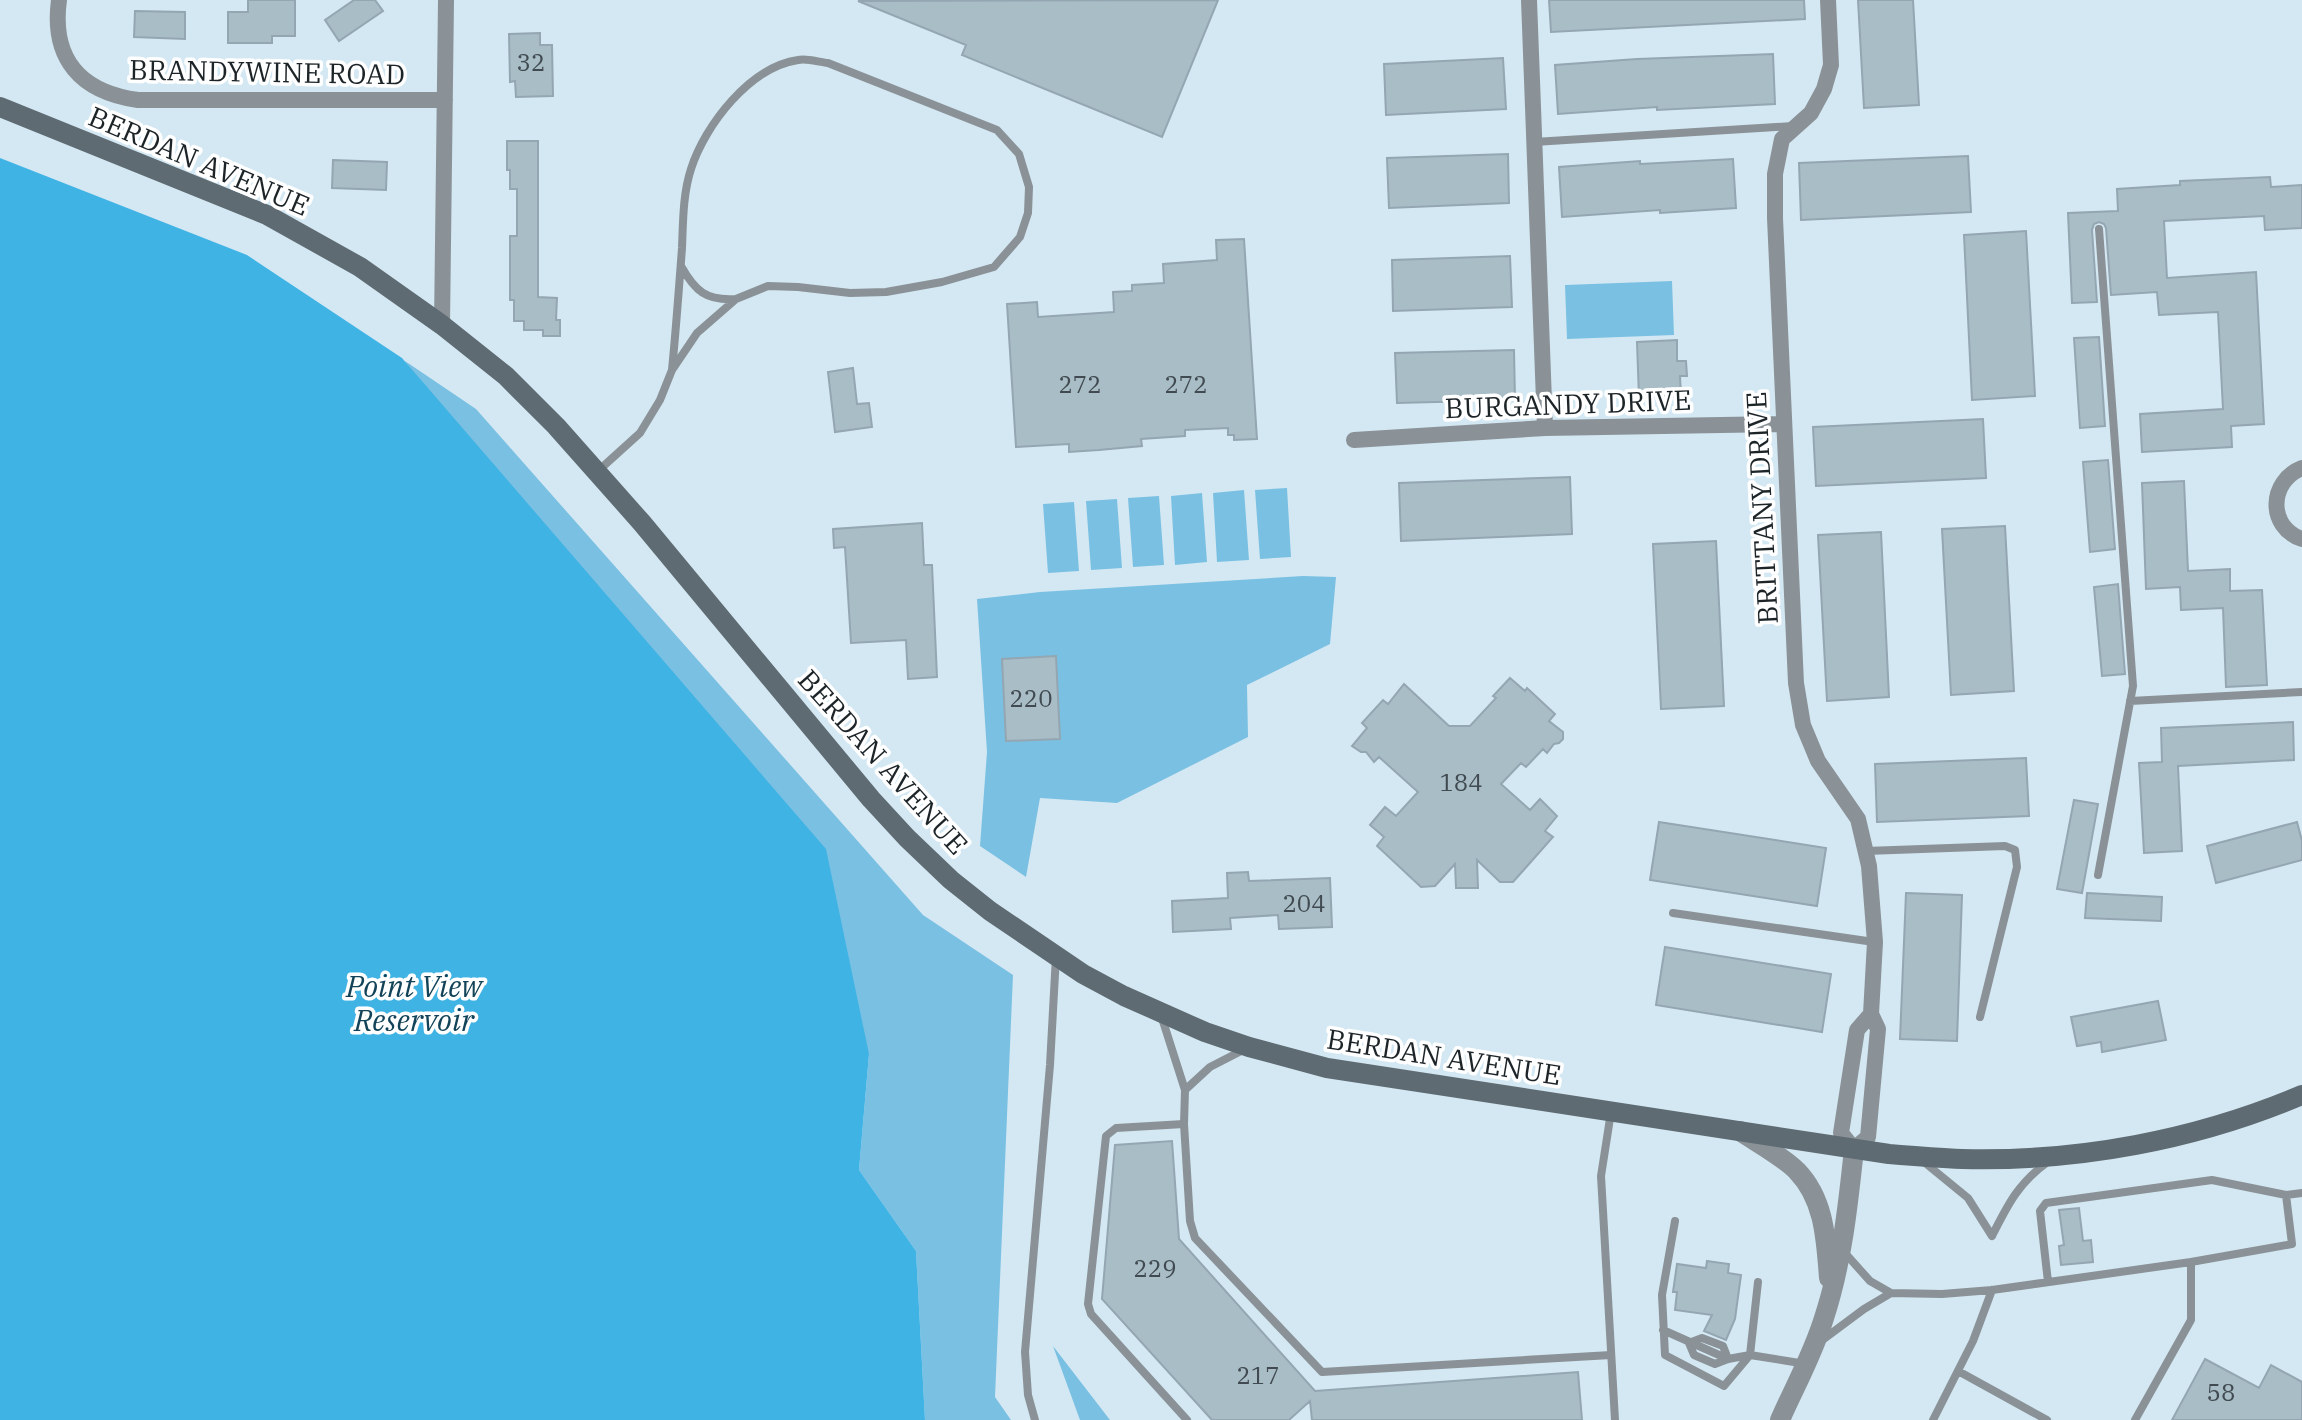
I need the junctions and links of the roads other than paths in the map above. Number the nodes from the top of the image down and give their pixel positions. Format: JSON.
{"nodes":[{"id":1,"x":59,"y":0,"type":"edge"},
{"id":2,"x":446,"y":0,"type":"edge"},
{"id":3,"x":1529,"y":0,"type":"edge"},
{"id":4,"x":1828,"y":0,"type":"edge"},
{"id":5,"x":445,"y":100,"type":"junction"},
{"id":6,"x":0,"y":107,"type":"edge"},
{"id":7,"x":1796,"y":126,"type":"junction"},
{"id":8,"x":1534,"y":142,"type":"junction"},
{"id":9,"x":2099,"y":229,"type":"dead end"},
{"id":10,"x":680,"y":266,"type":"junction"},
{"id":11,"x":736,"y":299,"type":"junction"},
{"id":12,"x":442,"y":325,"type":"junction"},
{"id":13,"x":672,"y":370,"type":"junction"},
{"id":14,"x":1784,"y":424,"type":"junction"},
{"id":15,"x":1545,"y":428,"type":"junction"},
{"id":16,"x":1354,"y":440,"type":"dead end"},
{"id":17,"x":2302,"y":468,"type":"edge"},
{"id":18,"x":597,"y":472,"type":"junction"},
{"id":19,"x":2302,"y":539,"type":"edge"},
{"id":20,"x":2302,"y":692,"type":"edge"},
{"id":21,"x":2130,"y":701,"type":"junction"},
{"id":22,"x":1866,"y":851,"type":"junction"},
{"id":23,"x":2098,"y":875,"type":"dead end"},
{"id":24,"x":1673,"y":913,"type":"dead end"},
{"id":25,"x":1875,"y":942,"type":"junction"},
{"id":26,"x":1056,"y":956,"type":"junction"},
{"id":27,"x":1161,"y":1014,"type":"junction"},
{"id":28,"x":1871,"y":1014,"type":"junction"},
{"id":29,"x":1980,"y":1017,"type":"dead end"},
{"id":30,"x":1249,"y":1047,"type":"junction"},
{"id":31,"x":1185,"y":1090,"type":"junction"},
{"id":32,"x":2302,"y":1095,"type":"edge"},
{"id":33,"x":1611,"y":1111,"type":"junction"},
{"id":34,"x":1184,"y":1124,"type":"junction"},
{"id":35,"x":1740,"y":1131,"type":"junction"},
{"id":36,"x":1854,"y":1149,"type":"junction"},
{"id":37,"x":2058,"y":1155,"type":"junction"},
{"id":38,"x":1918,"y":1156,"type":"junction"},
{"id":39,"x":2302,"y":1193,"type":"edge"},
{"id":40,"x":2286,"y":1195,"type":"junction"},
{"id":41,"x":1675,"y":1221,"type":"dead end"},
{"id":42,"x":1841,"y":1250,"type":"junction"},
{"id":43,"x":2191,"y":1262,"type":"junction"},
{"id":44,"x":1758,"y":1282,"type":"dead end"},
{"id":45,"x":2048,"y":1282,"type":"junction"},
{"id":46,"x":1992,"y":1290,"type":"junction"},
{"id":47,"x":1891,"y":1293,"type":"junction"},
{"id":48,"x":1830,"y":1297,"type":"junction"},
{"id":49,"x":1663,"y":1330,"type":"junction"},
{"id":50,"x":1689,"y":1343,"type":"junction"},
{"id":51,"x":1611,"y":1355,"type":"junction"},
{"id":52,"x":1750,"y":1355,"type":"junction"},
{"id":53,"x":1810,"y":1355,"type":"junction"},
{"id":54,"x":1728,"y":1359,"type":"junction"},
{"id":55,"x":1958,"y":1371,"type":"junction"},
{"id":56,"x":1035,"y":1420,"type":"edge"},
{"id":57,"x":1187,"y":1420,"type":"edge"},
{"id":58,"x":1615,"y":1420,"type":"edge"},
{"id":59,"x":1780,"y":1420,"type":"edge"},
{"id":60,"x":1933,"y":1420,"type":"edge"},
{"id":61,"x":2047,"y":1420,"type":"edge"},
{"id":62,"x":2135,"y":1420,"type":"edge"}],
"edges":[{"from":1,"to":5,"type":"street","name":"BRANDYWINE ROAD"},
{"from":2,"to":5,"type":"street"},
{"from":3,"to":8,"type":"street"},
{"from":4,"to":7,"type":"street","name":"BRITTANY DRIVE"},
{"from":5,"to":12,"type":"street"},
{"from":6,"to":12,"type":"main road","name":"BERDAN AVENUE"},
{"from":7,"to":8,"type":"lane"},
{"from":7,"to":14,"type":"street","name":"BRITTANY DRIVE"},
{"from":8,"to":15,"type":"street"},
{"from":9,"to":21,"type":"lane"},
{"from":10,"to":11,"type":"lane"},
{"from":10,"to":11,"type":"lane"},
{"from":10,"to":13,"type":"lane"},
{"from":11,"to":13,"type":"lane"},
{"from":12,"to":18,"type":"main road","name":"BERDAN AVENUE"},
{"from":13,"to":18,"type":"lane"},
{"from":14,"to":15,"type":"street","name":"BURGANDY DRIVE"},
{"from":14,"to":22,"type":"street","name":"BRITTANY DRIVE"},
{"from":15,"to":16,"type":"street","name":"BURGANDY DRIVE"},
{"from":17,"to":19,"type":"street"},
{"from":18,"to":26,"type":"main road","name":"BERDAN AVENUE"},
{"from":20,"to":21,"type":"lane"},
{"from":21,"to":23,"type":"lane"},
{"from":22,"to":25,"type":"street","name":"BRITTANY DRIVE"},
{"from":22,"to":29,"type":"lane"},
{"from":24,"to":25,"type":"lane"},
{"from":25,"to":28,"type":"street","name":"BRITTANY DRIVE"},
{"from":26,"to":27,"type":"main road","name":"BERDAN AVENUE"},
{"from":26,"to":56,"type":"lane"},
{"from":27,"to":30,"type":"main road","name":"BERDAN AVENUE"},
{"from":27,"to":31,"type":"lane"},
{"from":28,"to":36,"type":"street","name":"BRITTANY DRIVE"},
{"from":28,"to":36,"type":"street","name":"BRITTANY DRIVE"},
{"from":30,"to":31,"type":"lane"},
{"from":30,"to":33,"type":"main road","name":"BERDAN AVENUE"},
{"from":31,"to":34,"type":"lane"},
{"from":32,"to":37,"type":"main road","name":"BERDAN AVENUE"},
{"from":33,"to":35,"type":"main road","name":"BERDAN AVENUE"},
{"from":33,"to":51,"type":"lane"},
{"from":34,"to":51,"type":"lane"},
{"from":34,"to":57,"type":"lane"},
{"from":35,"to":36,"type":"main road","name":"BERDAN AVENUE"},
{"from":35,"to":48,"type":"street"},
{"from":36,"to":38,"type":"main road","name":"BERDAN AVENUE"},
{"from":36,"to":42,"type":"street"},
{"from":37,"to":38,"type":"main road","name":"BERDAN AVENUE"},
{"from":37,"to":38,"type":"lane"},
{"from":39,"to":40,"type":"lane"},
{"from":40,"to":43,"type":"lane"},
{"from":40,"to":45,"type":"lane"},
{"from":41,"to":49,"type":"lane"},
{"from":42,"to":47,"type":"lane"},
{"from":42,"to":48,"type":"street"},
{"from":43,"to":45,"type":"lane"},
{"from":43,"to":62,"type":"lane"},
{"from":44,"to":52,"type":"lane"},
{"from":45,"to":46,"type":"lane"},
{"from":46,"to":47,"type":"lane"},
{"from":46,"to":55,"type":"lane"},
{"from":47,"to":53,"type":"lane"},
{"from":48,"to":53,"type":"street"},
{"from":49,"to":50,"type":"lane"},
{"from":49,"to":52,"type":"lane"},
{"from":50,"to":54,"type":"lane"},
{"from":50,"to":54,"type":"lane"},
{"from":51,"to":58,"type":"lane"},
{"from":52,"to":53,"type":"lane"},
{"from":52,"to":54,"type":"lane"},
{"from":53,"to":59,"type":"street"},
{"from":55,"to":60,"type":"lane"},
{"from":55,"to":61,"type":"lane"}]}
